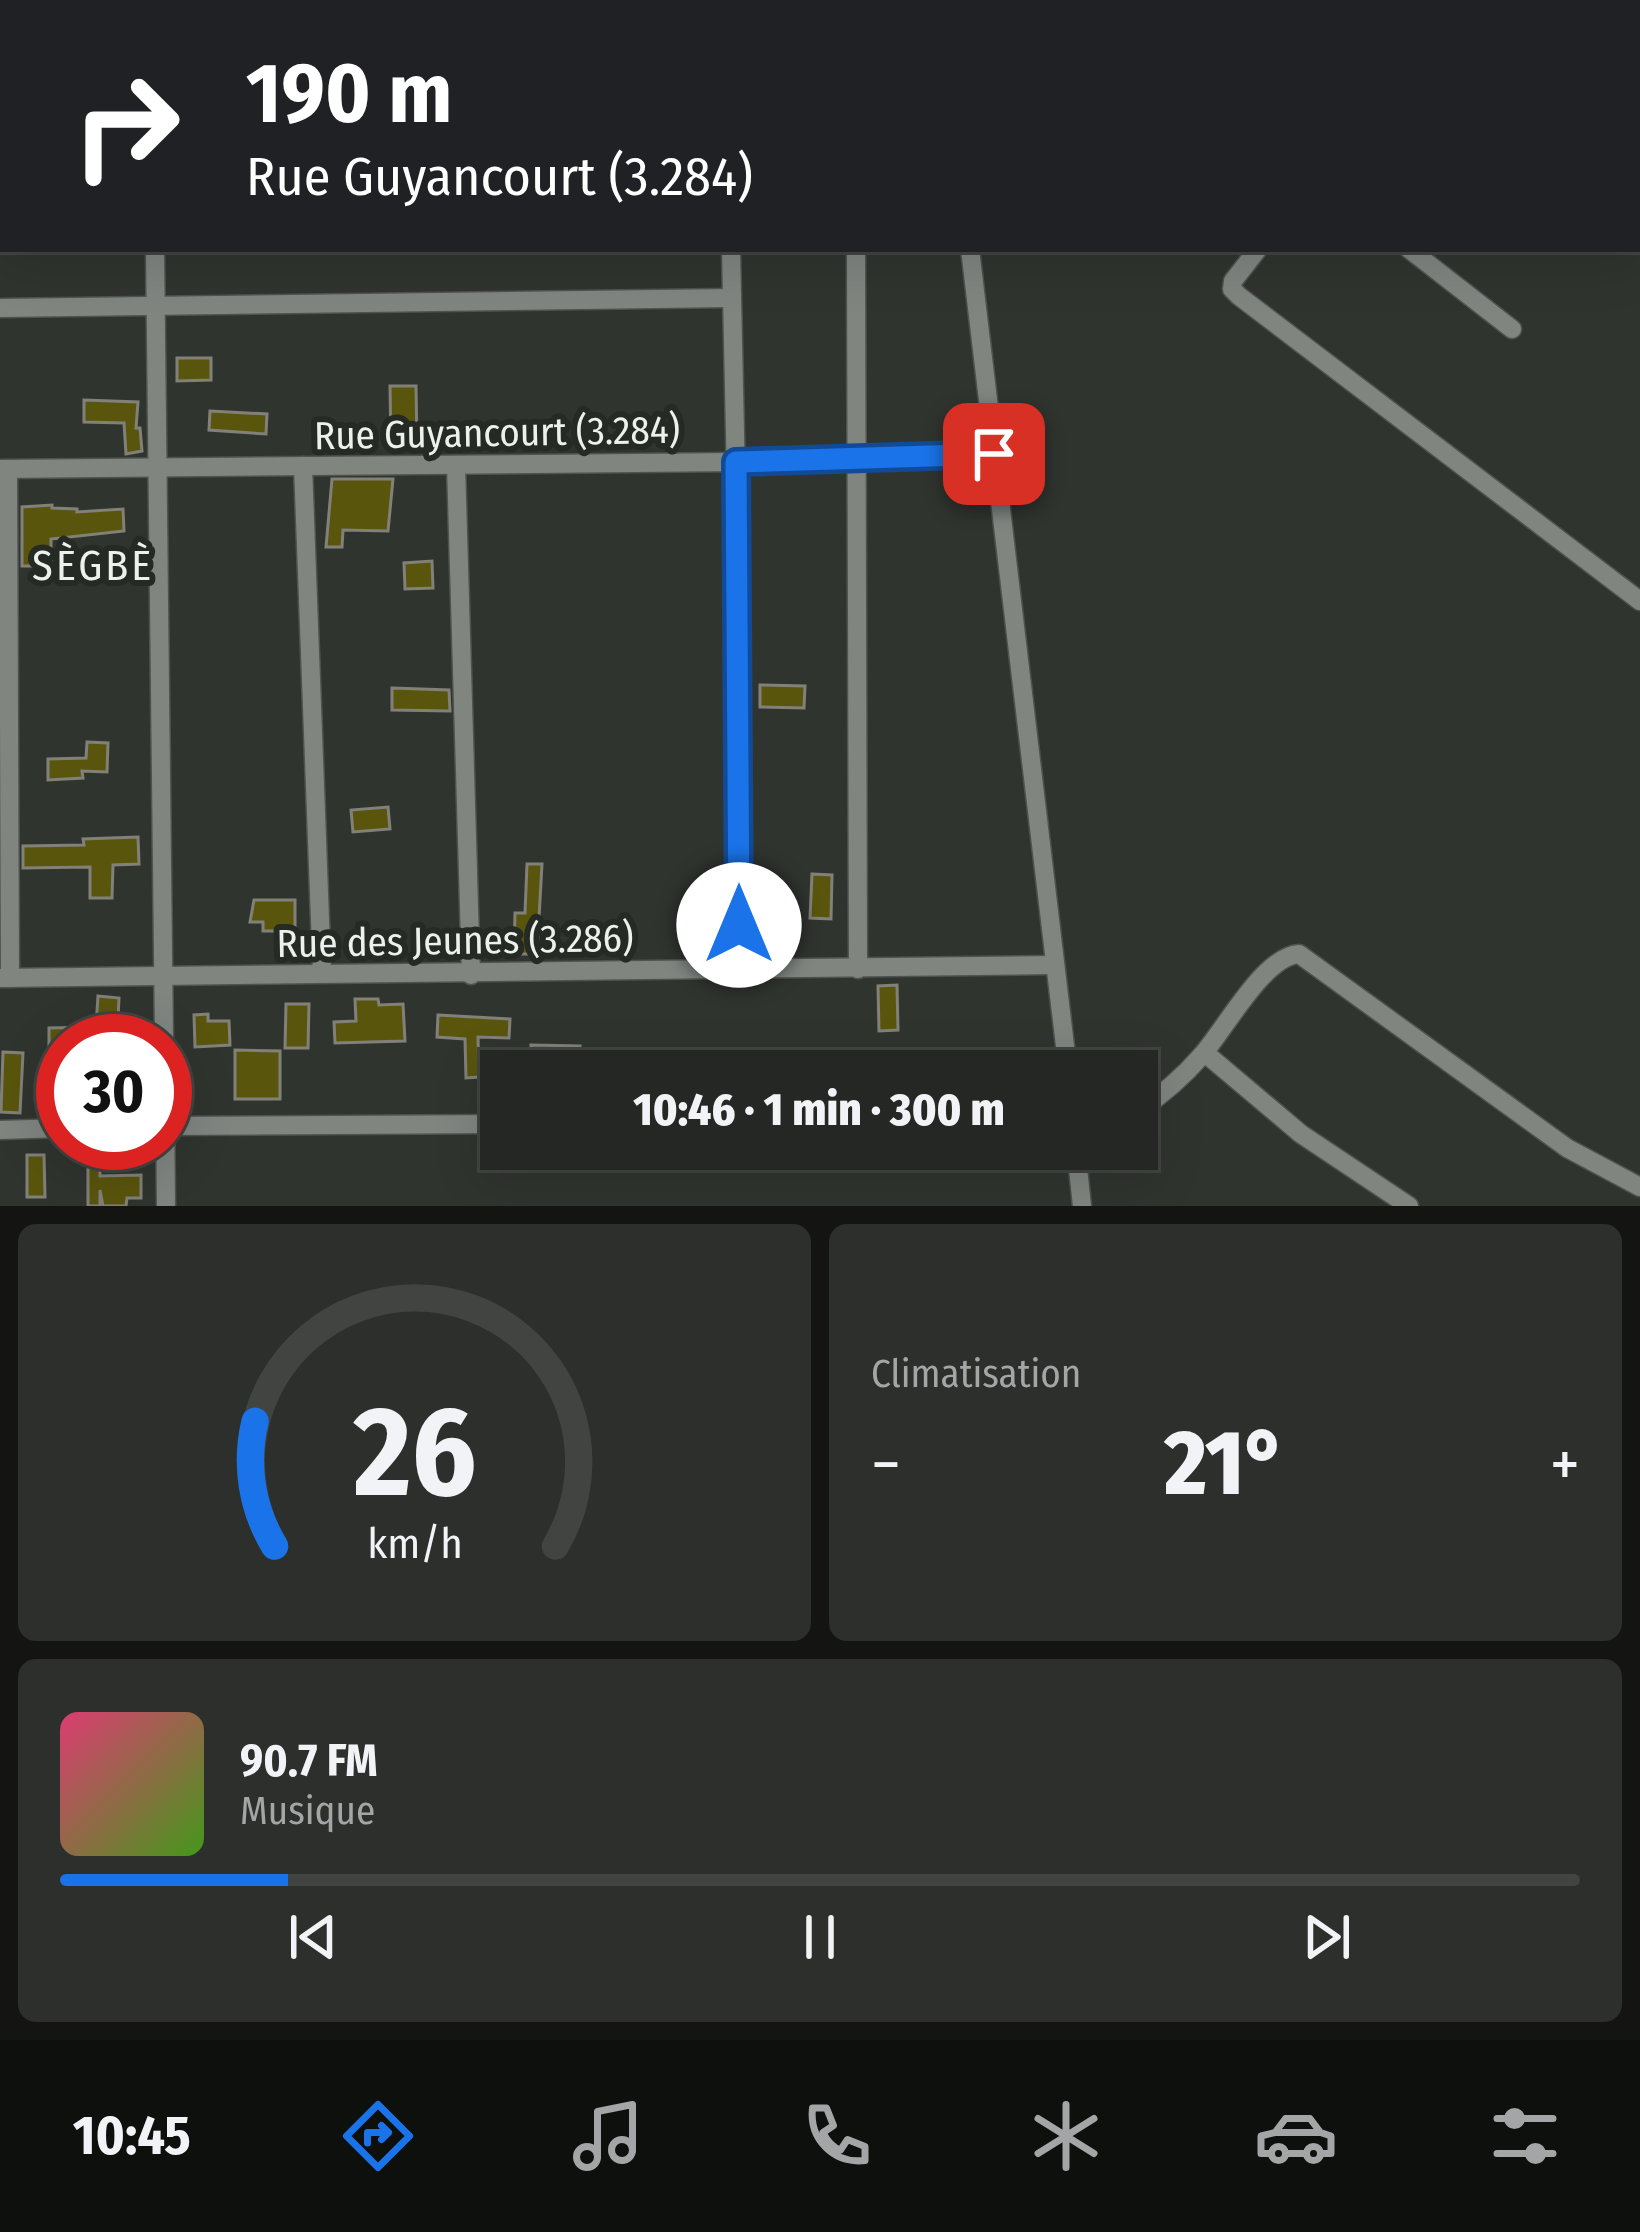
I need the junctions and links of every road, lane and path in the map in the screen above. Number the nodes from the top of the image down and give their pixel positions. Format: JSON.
{"nodes":[{"id":1,"x":155,"y":252,"type":"edge"},
{"id":2,"x":730,"y":252,"type":"edge"},
{"id":3,"x":856,"y":252,"type":"edge"},
{"id":4,"x":970,"y":252,"type":"edge"},
{"id":5,"x":1256,"y":252,"type":"edge"},
{"id":6,"x":1413,"y":252,"type":"edge"},
{"id":7,"x":730,"y":298,"type":"junction"},
{"id":8,"x":156,"y":306,"type":"junction"},
{"id":9,"x":0,"y":308,"type":"edge"},
{"id":10,"x":1512,"y":329,"type":"dead end"},
{"id":11,"x":994,"y":454,"type":"junction"},
{"id":12,"x":856,"y":458,"type":"junction"},
{"id":13,"x":736,"y":462,"type":"junction"},
{"id":14,"x":456,"y":465,"type":"junction"},
{"id":15,"x":303,"y":466,"type":"junction"},
{"id":16,"x":158,"y":468,"type":"junction"},
{"id":17,"x":4,"y":469,"type":"edge"},
{"id":18,"x":1640,"y":601,"type":"edge"},
{"id":19,"x":1054,"y":965,"type":"junction"},
{"id":20,"x":739,"y":969,"type":"junction"},
{"id":21,"x":858,"y":969,"type":"junction"},
{"id":22,"x":322,"y":973,"type":"junction"},
{"id":23,"x":470,"y":975,"type":"junction"},
{"id":24,"x":5,"y":978,"type":"edge"},
{"id":25,"x":164,"y":978,"type":"junction"},
{"id":26,"x":164,"y":1014,"type":"edge"},
{"id":27,"x":1064,"y":1050,"type":"edge"},
{"id":28,"x":1205,"y":1053,"type":"junction"},
{"id":29,"x":1158,"y":1097,"type":"edge"},
{"id":30,"x":480,"y":1124,"type":"edge"},
{"id":31,"x":192,"y":1126,"type":"edge"},
{"id":32,"x":36,"y":1129,"type":"edge"},
{"id":33,"x":0,"y":1130,"type":"edge"},
{"id":34,"x":166,"y":1170,"type":"edge"},
{"id":35,"x":1078,"y":1170,"type":"edge"},
{"id":36,"x":1640,"y":1187,"type":"edge"},
{"id":37,"x":166,"y":1206,"type":"edge"},
{"id":38,"x":1082,"y":1206,"type":"edge"},
{"id":39,"x":1409,"y":1206,"type":"edge"}],
"edges":[{"from":1,"to":8,"type":"street"},
{"from":2,"to":7,"type":"street"},
{"from":3,"to":12,"type":"street"},
{"from":4,"to":11,"type":"street"},
{"from":5,"to":18,"type":"street"},
{"from":6,"to":10,"type":"street"},
{"from":7,"to":8,"type":"street"},
{"from":7,"to":13,"type":"street"},
{"from":8,"to":9,"type":"street"},
{"from":8,"to":16,"type":"street"},
{"from":11,"to":12,"type":"street","name":"Rue Guyancourt (3.284)"},
{"from":11,"to":19,"type":"street"},
{"from":12,"to":13,"type":"street","name":"Rue Guyancourt (3.284)"},
{"from":12,"to":21,"type":"street"},
{"from":13,"to":14,"type":"street","name":"Rue Guyancourt (3.284)"},
{"from":13,"to":20,"type":"street"},
{"from":14,"to":15,"type":"street","name":"Rue Guyancourt (3.284)"},
{"from":14,"to":23,"type":"street"},
{"from":15,"to":16,"type":"street","name":"Rue Guyancourt (3.284)"},
{"from":15,"to":22,"type":"street"},
{"from":16,"to":17,"type":"street","name":"Rue Guyancourt (3.284)"},
{"from":16,"to":25,"type":"street"},
{"from":17,"to":24,"type":"street"},
{"from":19,"to":21,"type":"street","name":"Rue des Jeunes (3.286)"},
{"from":19,"to":27,"type":"street"},
{"from":20,"to":21,"type":"street","name":"Rue des Jeunes (3.286)"},
{"from":20,"to":23,"type":"street","name":"Rue des Jeunes (3.286)"},
{"from":22,"to":23,"type":"street","name":"Rue des Jeunes (3.286)"},
{"from":22,"to":25,"type":"street","name":"Rue des Jeunes (3.286)"},
{"from":24,"to":25,"type":"street","name":"Rue des Jeunes (3.286)"},
{"from":25,"to":26,"type":"street"},
{"from":28,"to":29,"type":"street"},
{"from":28,"to":36,"type":"street"},
{"from":28,"to":39,"type":"street"},
{"from":30,"to":31,"type":"street"},
{"from":32,"to":33,"type":"street"},
{"from":34,"to":37,"type":"street"},
{"from":35,"to":38,"type":"street"}]}
